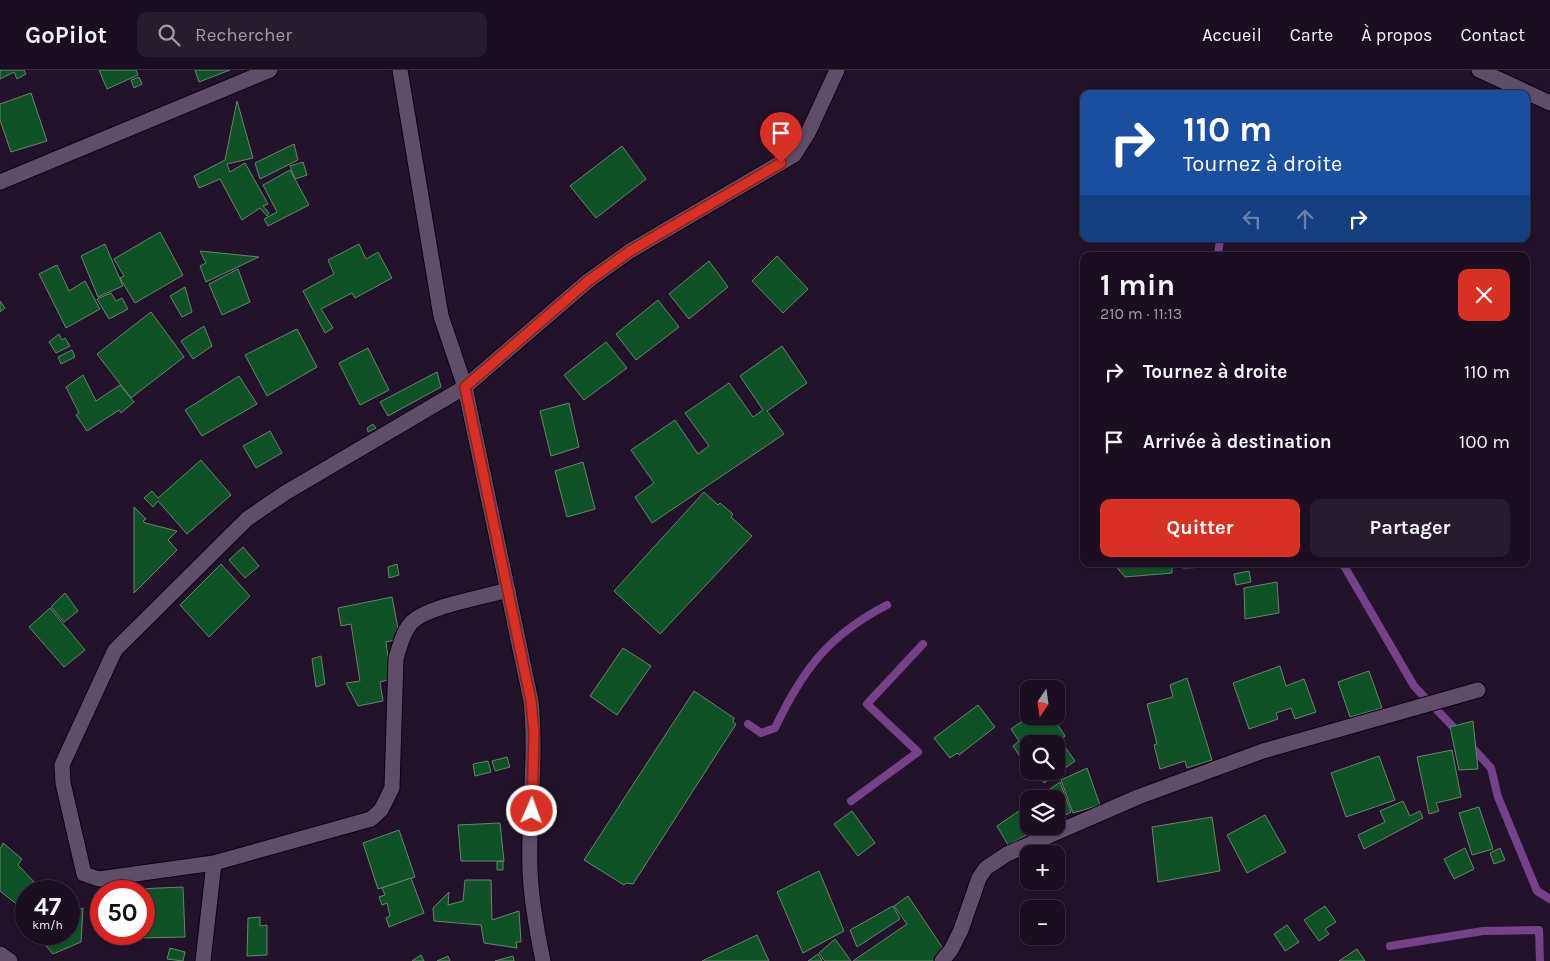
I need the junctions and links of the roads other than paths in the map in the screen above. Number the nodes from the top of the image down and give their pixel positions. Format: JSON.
{"nodes":[{"id":1,"x":270,"y":70,"type":"edge"},
{"id":2,"x":400,"y":70,"type":"edge"},
{"id":3,"x":837,"y":70,"type":"edge"},
{"id":4,"x":1479,"y":70,"type":"edge"},
{"id":5,"x":1522,"y":90,"type":"edge"},
{"id":6,"x":1530,"y":94,"type":"edge"},
{"id":7,"x":1550,"y":103,"type":"edge"},
{"id":8,"x":0,"y":182,"type":"edge"},
{"id":9,"x":465,"y":387,"type":"junction"},
{"id":10,"x":508,"y":590,"type":"junction"},
{"id":11,"x":1478,"y":690,"type":"dead end"},
{"id":12,"x":214,"y":862,"type":"junction"},
{"id":13,"x":0,"y":954,"type":"edge"},
{"id":14,"x":10,"y":961,"type":"edge"},
{"id":15,"x":203,"y":961,"type":"edge"},
{"id":16,"x":544,"y":961,"type":"edge"},
{"id":17,"x":942,"y":961,"type":"edge"}],
"edges":[{"from":1,"to":8,"type":"street"},
{"from":2,"to":9,"type":"street"},
{"from":3,"to":9,"type":"street"},
{"from":4,"to":5,"type":"street"},
{"from":6,"to":7,"type":"street"},
{"from":9,"to":10,"type":"street"},
{"from":9,"to":12,"type":"street"},
{"from":10,"to":12,"type":"street"},
{"from":10,"to":16,"type":"street"},
{"from":11,"to":17,"type":"street"},
{"from":12,"to":15,"type":"street"},
{"from":13,"to":14,"type":"street"}]}
